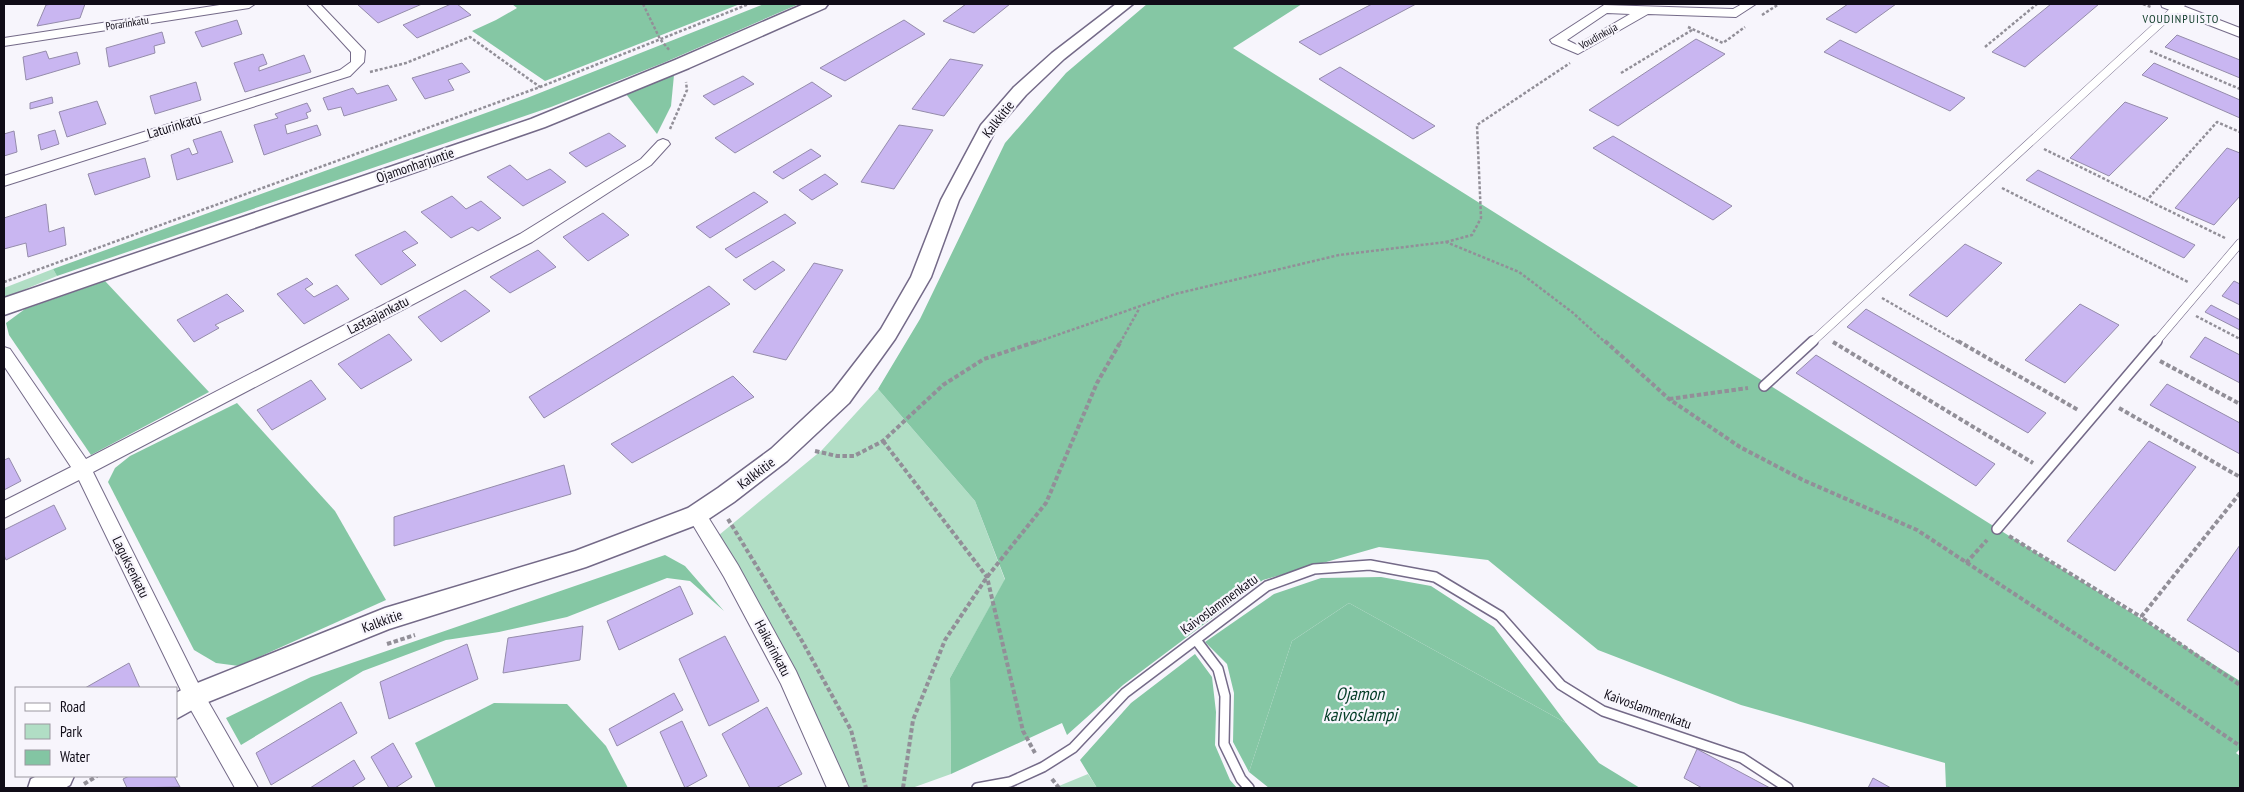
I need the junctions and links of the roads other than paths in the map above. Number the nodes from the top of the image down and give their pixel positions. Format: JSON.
{"nodes":[{"id":1,"x":249,"y":4,"type":"edge"},
{"id":2,"x":313,"y":4,"type":"edge"},
{"id":3,"x":819,"y":4,"type":"edge"},
{"id":4,"x":1125,"y":4,"type":"edge"},
{"id":5,"x":1750,"y":4,"type":"edge"},
{"id":6,"x":2174,"y":5,"type":"edge"},
{"id":7,"x":1644,"y":11,"type":"junction"},
{"id":8,"x":2240,"y":33,"type":"edge"},
{"id":9,"x":4,"y":42,"type":"edge"},
{"id":10,"x":663,"y":144,"type":"road end"},
{"id":11,"x":4,"y":181,"type":"edge"},
{"id":12,"x":2240,"y":244,"type":"edge"},
{"id":13,"x":4,"y":307,"type":"edge"},
{"id":14,"x":4,"y":352,"type":"edge"},
{"id":15,"x":1764,"y":386,"type":"road end"},
{"id":16,"x":83,"y":470,"type":"junction"},
{"id":17,"x":4,"y":510,"type":"edge"},
{"id":18,"x":696,"y":515,"type":"junction"},
{"id":19,"x":1997,"y":529,"type":"road end"},
{"id":20,"x":1196,"y":640,"type":"junction"},
{"id":21,"x":185,"y":702,"type":"edge"},
{"id":22,"x":59,"y":777,"type":"edge"},
{"id":23,"x":40,"y":788,"type":"edge"},
{"id":24,"x":247,"y":788,"type":"edge"},
{"id":25,"x":838,"y":788,"type":"edge"},
{"id":26,"x":977,"y":788,"type":"edge"},
{"id":27,"x":1249,"y":788,"type":"edge"},
{"id":28,"x":1788,"y":788,"type":"edge"}],
"edges":[{"from":1,"to":9,"type":"street","name":"Porarinkatu"},
{"from":2,"to":11,"type":"street","name":"Laturinkatu"},
{"from":3,"to":13,"type":"main road","name":"Ojamonharjuntie"},
{"from":4,"to":18,"type":"street","name":"Kalkkitie"},
{"from":5,"to":7,"type":"street","name":"Voudinkuja"},
{"from":6,"to":8,"type":"street"},
{"from":6,"to":15,"type":"lane"},
{"from":7,"to":7,"type":"street","name":"Voudinkuja"},
{"from":10,"to":16,"type":"street","name":"Lastaajankatu"},
{"from":12,"to":19,"type":"lane"},
{"from":14,"to":16,"type":"street","name":"Laguksenkatu"},
{"from":16,"to":17,"type":"street","name":"Lastaajankatu"},
{"from":16,"to":21,"type":"street","name":"Laguksenkatu"},
{"from":18,"to":21,"type":"street","name":"Kalkkitie"},
{"from":18,"to":25,"type":"street","name":"Haikarinkatu"},
{"from":20,"to":26,"type":"lane","name":"Kaivoslammenkatu"},
{"from":20,"to":27,"type":"lane"},
{"from":20,"to":28,"type":"lane","name":"Kaivoslammenkatu"},
{"from":21,"to":24,"type":"street","name":"Laguksenkatu"},
{"from":22,"to":23,"type":"street"}]}
